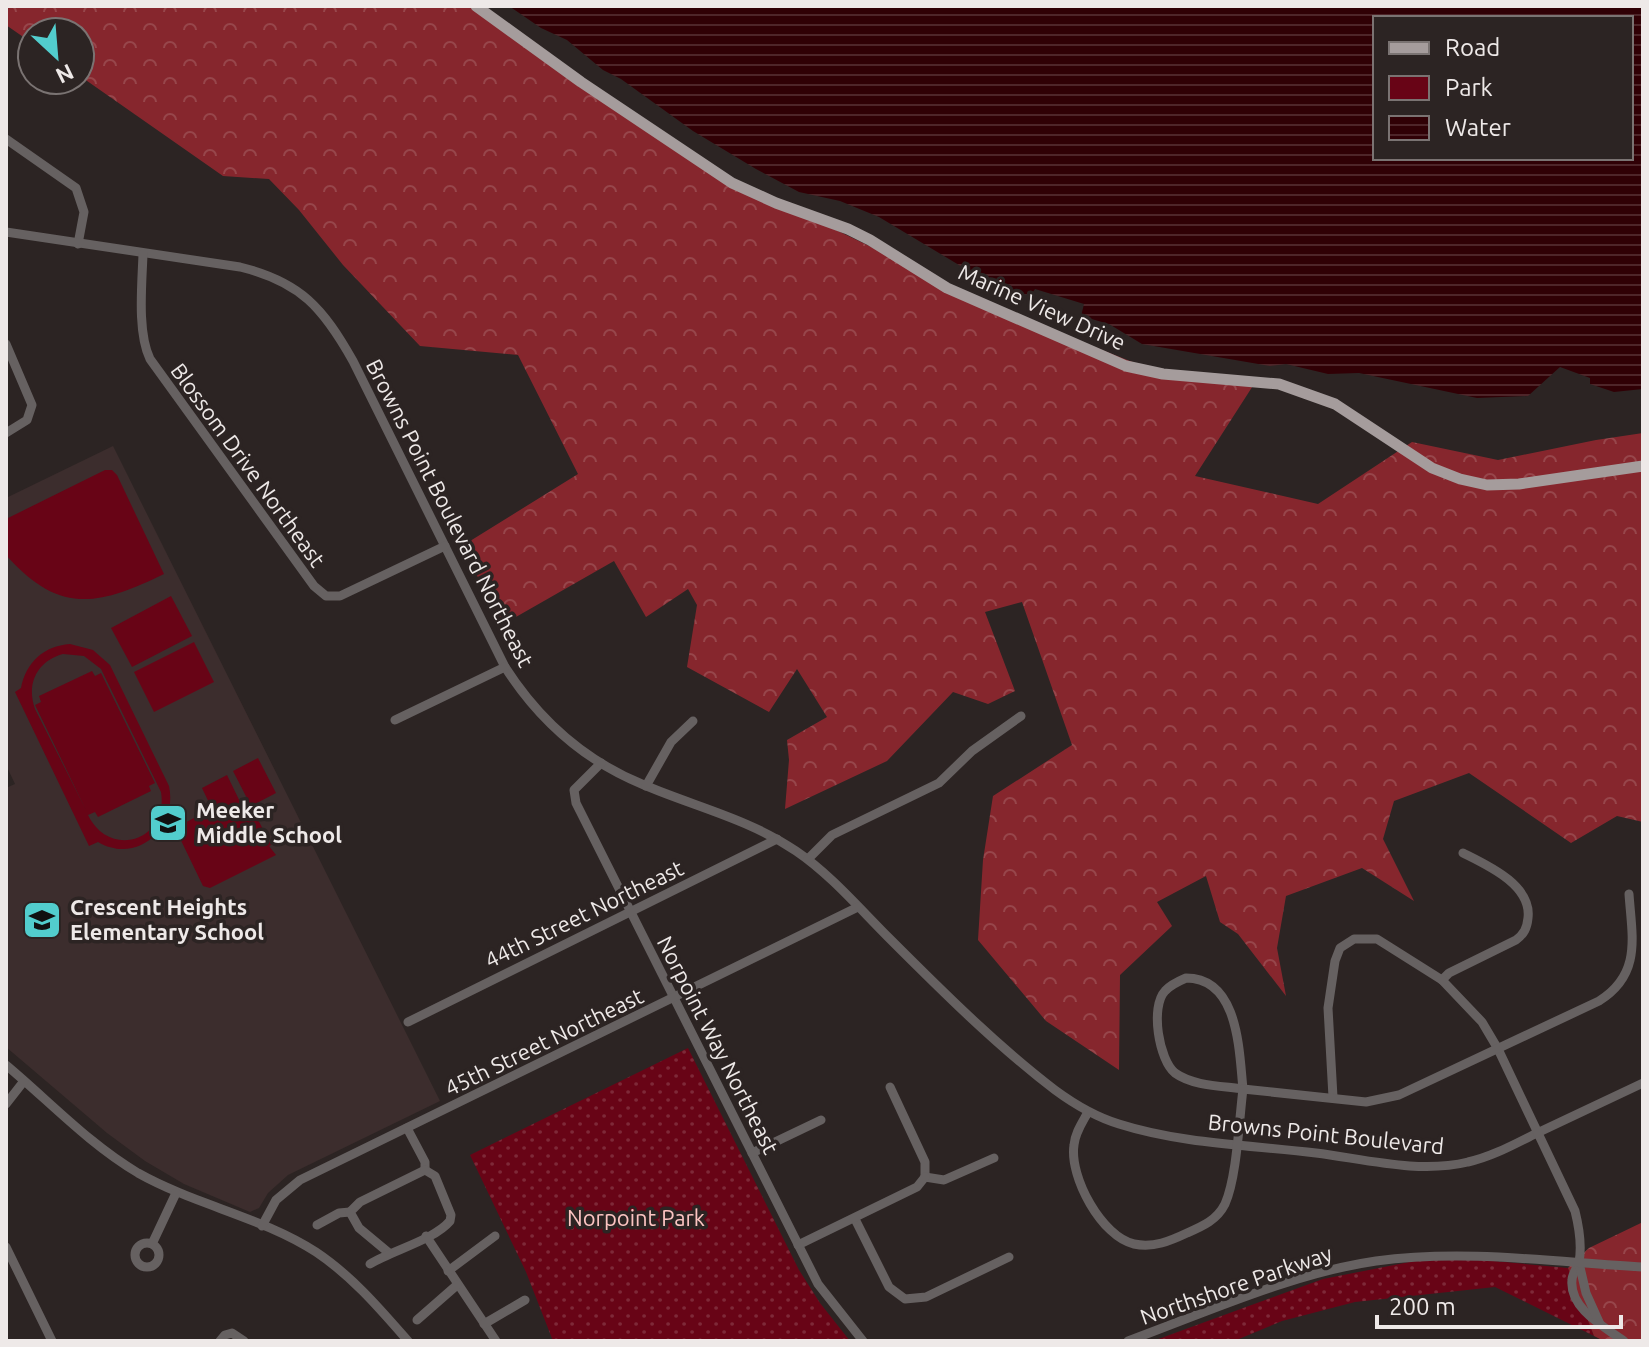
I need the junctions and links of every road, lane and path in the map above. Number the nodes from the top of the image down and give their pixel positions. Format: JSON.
{"nodes":[{"id":1,"x":476,"y":6,"type":"edge"},
{"id":2,"x":6,"y":139,"type":"edge"},
{"id":3,"x":6,"y":232,"type":"edge"},
{"id":4,"x":78,"y":244,"type":"junction"},
{"id":5,"x":143,"y":254,"type":"junction"},
{"id":6,"x":6,"y":344,"type":"edge"},
{"id":7,"x":6,"y":433,"type":"edge"},
{"id":8,"x":1643,"y":466,"type":"edge"},
{"id":9,"x":445,"y":546,"type":"junction"},
{"id":10,"x":505,"y":667,"type":"junction"},
{"id":11,"x":1021,"y":716,"type":"dead end"},
{"id":12,"x":395,"y":720,"type":"dead end"},
{"id":13,"x":693,"y":721,"type":"dead end"},
{"id":14,"x":601,"y":763,"type":"junction"},
{"id":15,"x":646,"y":786,"type":"junction"},
{"id":16,"x":777,"y":839,"type":"junction"},
{"id":17,"x":1463,"y":853,"type":"dead end"},
{"id":18,"x":808,"y":859,"type":"junction"},
{"id":19,"x":1629,"y":894,"type":"dead end"},
{"id":20,"x":858,"y":907,"type":"junction"},
{"id":21,"x":631,"y":912,"type":"junction"},
{"id":22,"x":1638,"y":950,"type":"edge"},
{"id":23,"x":1442,"y":980,"type":"junction"},
{"id":24,"x":674,"y":998,"type":"junction"},
{"id":25,"x":408,"y":1022,"type":"dead end"},
{"id":26,"x":1498,"y":1049,"type":"junction"},
{"id":27,"x":6,"y":1065,"type":"edge"},
{"id":28,"x":24,"y":1081,"type":"junction"},
{"id":29,"x":1643,"y":1083,"type":"edge"},
{"id":30,"x":890,"y":1087,"type":"dead end"},
{"id":31,"x":1243,"y":1089,"type":"junction"},
{"id":32,"x":1333,"y":1097,"type":"junction"},
{"id":33,"x":6,"y":1104,"type":"edge"},
{"id":34,"x":1088,"y":1112,"type":"junction"},
{"id":35,"x":821,"y":1120,"type":"dead end"},
{"id":36,"x":407,"y":1128,"type":"junction"},
{"id":37,"x":1538,"y":1133,"type":"junction"},
{"id":38,"x":1235,"y":1144,"type":"junction"},
{"id":39,"x":752,"y":1153,"type":"junction"},
{"id":40,"x":994,"y":1158,"type":"dead end"},
{"id":41,"x":425,"y":1170,"type":"junction"},
{"id":42,"x":925,"y":1177,"type":"junction"},
{"id":43,"x":176,"y":1193,"type":"junction"},
{"id":44,"x":350,"y":1212,"type":"junction"},
{"id":45,"x":855,"y":1219,"type":"junction"},
{"id":46,"x":317,"y":1225,"type":"dead end"},
{"id":47,"x":262,"y":1226,"type":"junction"},
{"id":48,"x":426,"y":1236,"type":"junction"},
{"id":49,"x":495,"y":1236,"type":"dead end"},
{"id":50,"x":152,"y":1244,"type":"dead end"},
{"id":51,"x":798,"y":1245,"type":"junction"},
{"id":52,"x":6,"y":1248,"type":"edge"},
{"id":53,"x":389,"y":1253,"type":"junction"},
{"id":54,"x":1009,"y":1257,"type":"dead end"},
{"id":55,"x":1579,"y":1263,"type":"junction"},
{"id":56,"x":370,"y":1264,"type":"dead end"},
{"id":57,"x":1643,"y":1267,"type":"edge"},
{"id":58,"x":448,"y":1271,"type":"junction"},
{"id":59,"x":457,"y":1285,"type":"junction"},
{"id":60,"x":525,"y":1300,"type":"dead end"},
{"id":61,"x":417,"y":1320,"type":"dead end"},
{"id":62,"x":484,"y":1324,"type":"junction"},
{"id":63,"x":52,"y":1341,"type":"edge"},
{"id":64,"x":220,"y":1341,"type":"edge"},
{"id":65,"x":244,"y":1341,"type":"edge"},
{"id":66,"x":408,"y":1341,"type":"edge"},
{"id":67,"x":496,"y":1341,"type":"edge"},
{"id":68,"x":863,"y":1341,"type":"edge"},
{"id":69,"x":1128,"y":1341,"type":"edge"},
{"id":70,"x":1624,"y":1341,"type":"edge"}],
"edges":[{"from":1,"to":8,"type":"main road","name":"Marine View Drive"},
{"from":2,"to":4,"type":"street"},
{"from":3,"to":4,"type":"street","name":"Browns Point Boulevard Northeast"},
{"from":4,"to":5,"type":"street","name":"Browns Point Boulevard Northeast"},
{"from":5,"to":9,"type":"street","name":"Browns Point Boulevard Northeast"},
{"from":5,"to":9,"type":"street","name":"Blossom Drive Northeast"},
{"from":6,"to":7,"type":"street"},
{"from":9,"to":10,"type":"street","name":"Browns Point Boulevard Northeast"},
{"from":10,"to":12,"type":"street"},
{"from":10,"to":14,"type":"street","name":"Browns Point Boulevard Northeast"},
{"from":11,"to":18,"type":"street"},
{"from":13,"to":15,"type":"street"},
{"from":14,"to":15,"type":"street","name":"Browns Point Boulevard Northeast"},
{"from":14,"to":21,"type":"street","name":"Norpoint Way Northeast"},
{"from":15,"to":16,"type":"street","name":"Browns Point Boulevard Northeast"},
{"from":16,"to":18,"type":"street","name":"Browns Point Boulevard Northeast"},
{"from":16,"to":21,"type":"street","name":"44th Street Northeast"},
{"from":17,"to":23,"type":"street"},
{"from":18,"to":20,"type":"street","name":"Browns Point Boulevard Northeast"},
{"from":19,"to":22,"type":"street"},
{"from":20,"to":24,"type":"street","name":"45th Street Northeast"},
{"from":20,"to":34,"type":"street","name":"Browns Point Boulevard Northeast"},
{"from":21,"to":24,"type":"street","name":"Norpoint Way Northeast"},
{"from":21,"to":25,"type":"street","name":"44th Street Northeast"},
{"from":22,"to":26,"type":"street"},
{"from":23,"to":26,"type":"street"},
{"from":23,"to":32,"type":"street"},
{"from":24,"to":36,"type":"street","name":"45th Street Northeast"},
{"from":24,"to":39,"type":"street","name":"Norpoint Way Northeast"},
{"from":26,"to":32,"type":"street"},
{"from":26,"to":37,"type":"street"},
{"from":27,"to":28,"type":"street"},
{"from":28,"to":33,"type":"street"},
{"from":28,"to":43,"type":"street"},
{"from":29,"to":37,"type":"street","name":"Browns Point Boulevard"},
{"from":30,"to":42,"type":"street"},
{"from":31,"to":31,"type":"street"},
{"from":31,"to":32,"type":"street"},
{"from":31,"to":38,"type":"street"},
{"from":34,"to":38,"type":"street","name":"Browns Point Boulevard"},
{"from":34,"to":38,"type":"street"},
{"from":35,"to":39,"type":"street"},
{"from":36,"to":41,"type":"street"},
{"from":36,"to":47,"type":"street","name":"45th Street Northeast"},
{"from":37,"to":38,"type":"street","name":"Browns Point Boulevard"},
{"from":37,"to":55,"type":"street"},
{"from":39,"to":51,"type":"street","name":"Norpoint Way Northeast"},
{"from":40,"to":42,"type":"street"},
{"from":41,"to":44,"type":"street"},
{"from":41,"to":48,"type":"street"},
{"from":42,"to":45,"type":"street"},
{"from":43,"to":47,"type":"street"},
{"from":43,"to":50,"type":"street"},
{"from":44,"to":46,"type":"street"},
{"from":44,"to":53,"type":"street"},
{"from":45,"to":51,"type":"street"},
{"from":45,"to":54,"type":"street"},
{"from":47,"to":66,"type":"street"},
{"from":48,"to":53,"type":"street"},
{"from":48,"to":58,"type":"street"},
{"from":49,"to":58,"type":"street"},
{"from":51,"to":68,"type":"street","name":"Norpoint Way Northeast"},
{"from":52,"to":63,"type":"street"},
{"from":53,"to":56,"type":"street"},
{"from":55,"to":57,"type":"street","name":"Northshore Parkway"},
{"from":55,"to":69,"type":"street","name":"Northshore Parkway"},
{"from":55,"to":70,"type":"street"},
{"from":58,"to":59,"type":"street"},
{"from":59,"to":61,"type":"street"},
{"from":59,"to":62,"type":"street"},
{"from":60,"to":62,"type":"street"},
{"from":62,"to":67,"type":"street"},
{"from":64,"to":65,"type":"street"}]}
